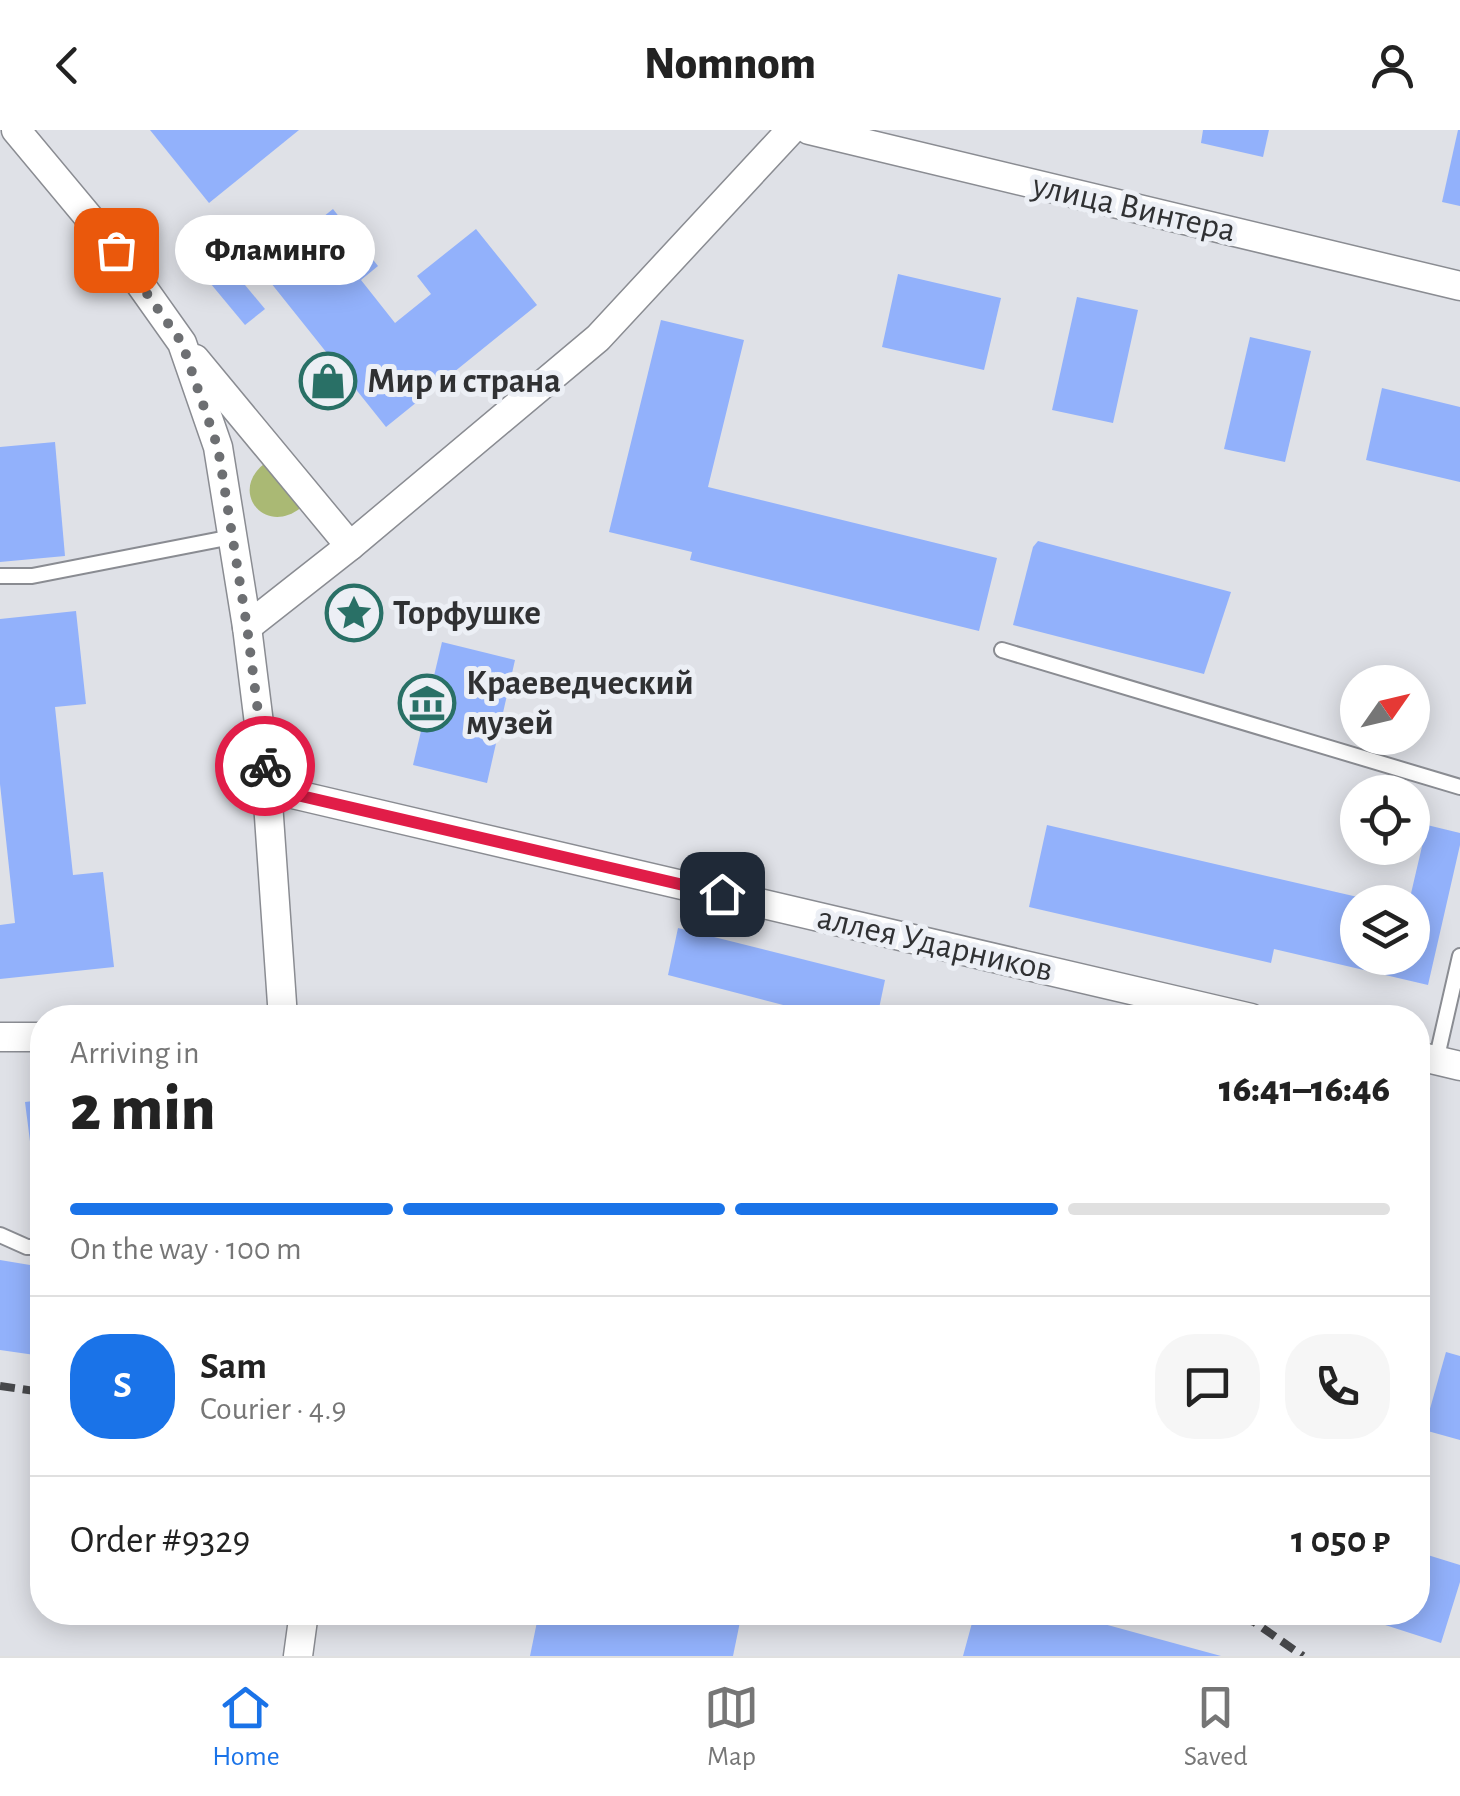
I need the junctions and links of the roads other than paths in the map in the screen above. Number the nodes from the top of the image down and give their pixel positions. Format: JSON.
{"nodes":[{"id":1,"x":16,"y":130,"type":"edge"},
{"id":2,"x":791,"y":130,"type":"edge"},
{"id":3,"x":808,"y":130,"type":"edge"},
{"id":4,"x":1460,"y":286,"type":"edge"},
{"id":5,"x":182,"y":343,"type":"junction"},
{"id":6,"x":232,"y":538,"type":"junction"},
{"id":7,"x":350,"y":546,"type":"junction"},
{"id":8,"x":0,"y":576,"type":"edge"},
{"id":9,"x":247,"y":627,"type":"junction"},
{"id":10,"x":1002,"y":650,"type":"dead end"},
{"id":11,"x":1460,"y":787,"type":"edge"},
{"id":12,"x":267,"y":788,"type":"junction"},
{"id":13,"x":1460,"y":956,"type":"edge"},
{"id":14,"x":282,"y":1005,"type":"edge"},
{"id":15,"x":1195,"y":1005,"type":"edge"},
{"id":16,"x":30,"y":1037,"type":"edge"},
{"id":17,"x":0,"y":1038,"type":"edge"},
{"id":18,"x":1438,"y":1061,"type":"edge"},
{"id":19,"x":0,"y":1235,"type":"edge"},
{"id":20,"x":30,"y":1247,"type":"edge"},
{"id":21,"x":302,"y":1625,"type":"edge"},
{"id":22,"x":298,"y":1656,"type":"edge"}],
"edges":[{"from":1,"to":5,"type":"street"},
{"from":2,"to":7,"type":"street"},
{"from":3,"to":4,"type":"street","name":"улица Винтера"},
{"from":5,"to":6,"type":"street"},
{"from":5,"to":7,"type":"street"},
{"from":6,"to":8,"type":"lane"},
{"from":6,"to":9,"type":"street"},
{"from":7,"to":9,"type":"street"},
{"from":9,"to":12,"type":"street"},
{"from":10,"to":11,"type":"lane"},
{"from":12,"to":14,"type":"street"},
{"from":12,"to":15,"type":"street","name":"аллея Ударников"},
{"from":13,"to":18,"type":"lane"},
{"from":16,"to":17,"type":"street"},
{"from":19,"to":20,"type":"lane"},
{"from":21,"to":22,"type":"street"}]}
